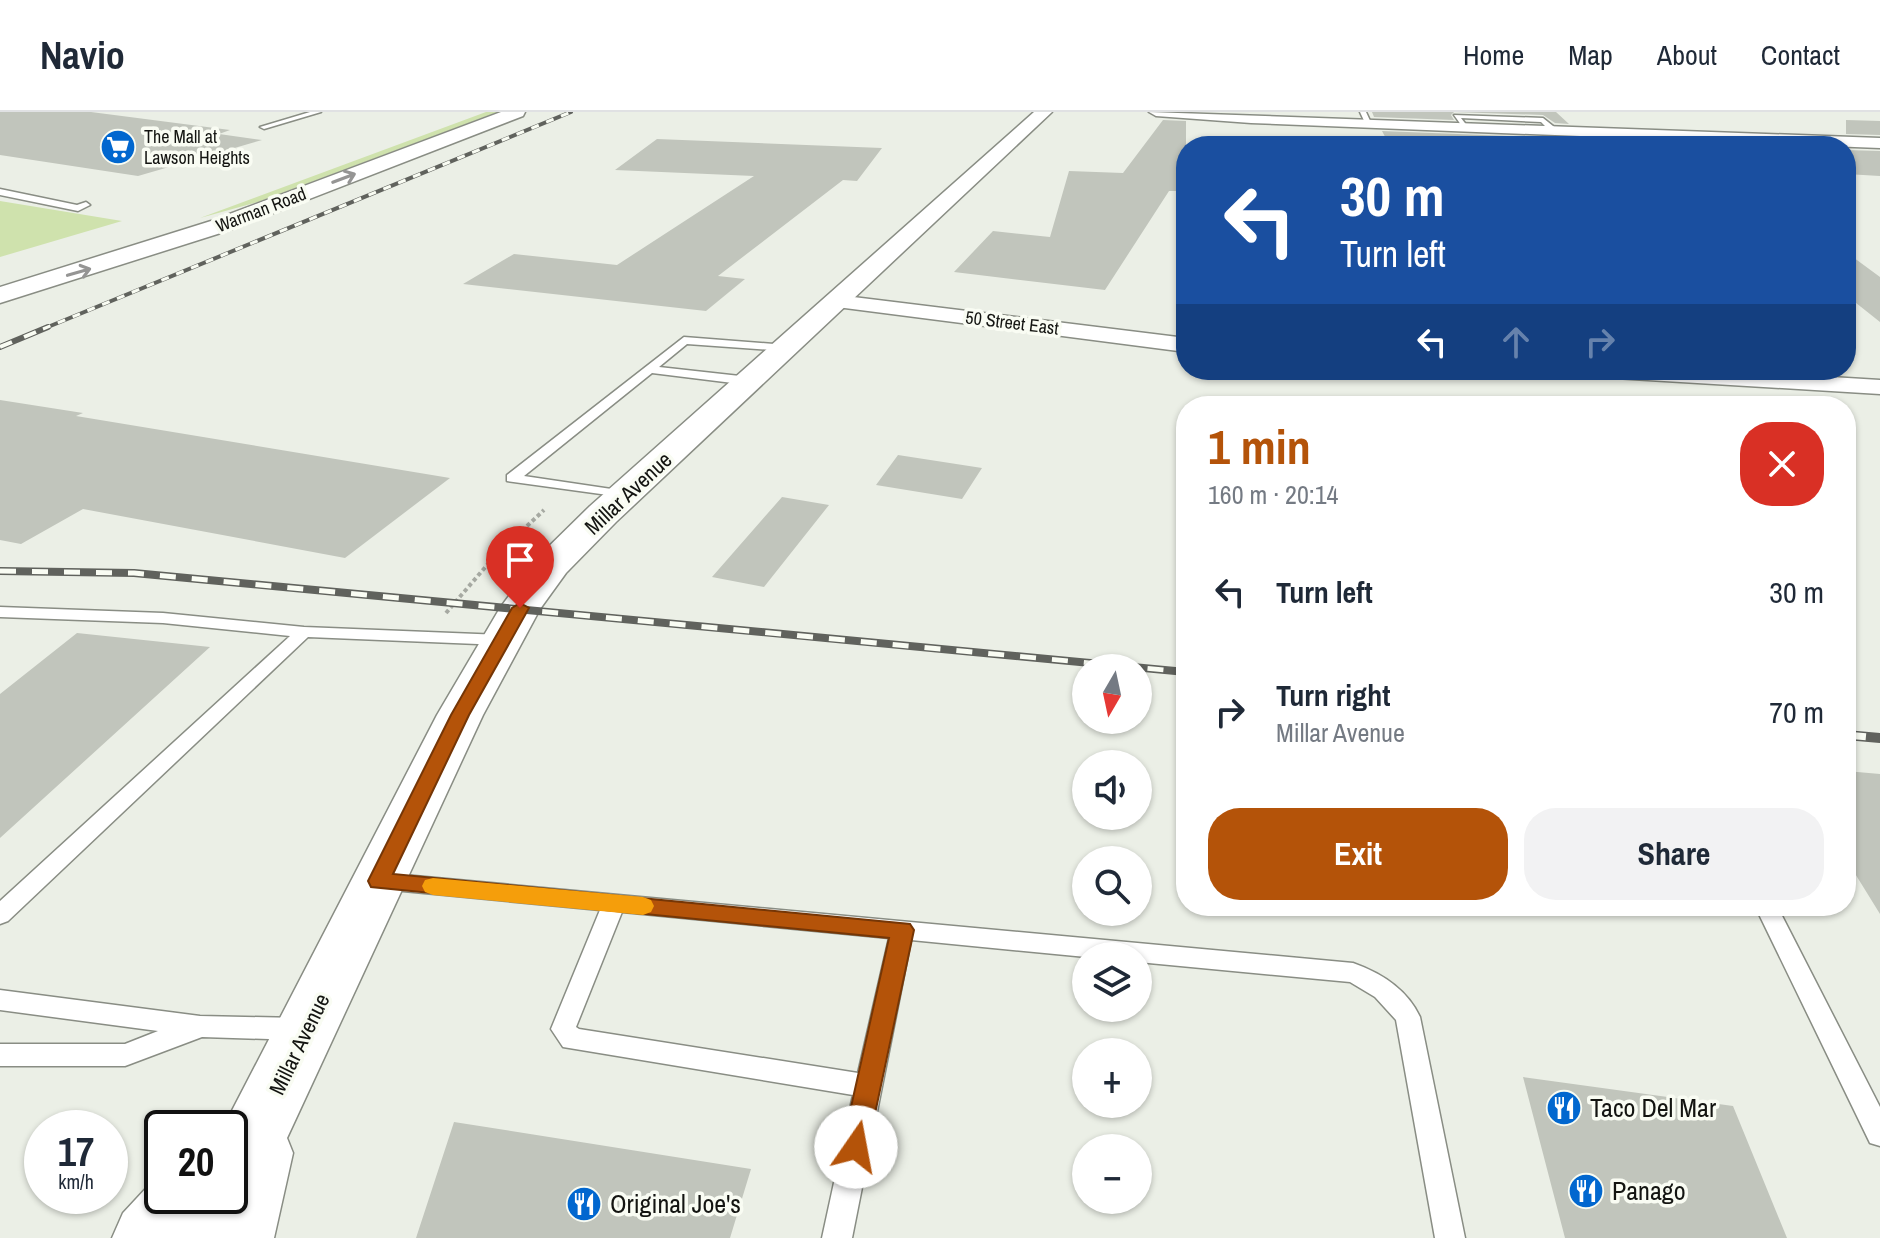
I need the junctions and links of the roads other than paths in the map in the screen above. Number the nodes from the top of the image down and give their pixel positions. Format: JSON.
{"nodes":[{"id":1,"x":318,"y":112,"type":"edge"},
{"id":2,"x":475,"y":112,"type":"edge"},
{"id":3,"x":517,"y":112,"type":"edge"},
{"id":4,"x":1044,"y":112,"type":"edge"},
{"id":5,"x":1156,"y":112,"type":"edge"},
{"id":6,"x":1210,"y":114,"type":"edge"},
{"id":7,"x":1260,"y":116,"type":"edge"},
{"id":8,"x":1366,"y":118,"type":"edge"},
{"id":9,"x":1457,"y":118,"type":"edge"},
{"id":10,"x":264,"y":127,"type":"dead end"},
{"id":11,"x":1704,"y":136,"type":"edge"},
{"id":12,"x":1856,"y":142,"type":"edge"},
{"id":13,"x":1880,"y":143,"type":"edge"},
{"id":14,"x":0,"y":192,"type":"edge"},
{"id":15,"x":86,"y":205,"type":"dead end"},
{"id":16,"x":0,"y":274,"type":"edge"},
{"id":17,"x":0,"y":295,"type":"edge"},
{"id":18,"x":837,"y":301,"type":"junction"},
{"id":19,"x":1176,"y":344,"type":"edge"},
{"id":20,"x":786,"y":348,"type":"junction"},
{"id":21,"x":649,"y":369,"type":"junction"},
{"id":22,"x":1764,"y":380,"type":"edge"},
{"id":23,"x":749,"y":381,"type":"junction"},
{"id":24,"x":1880,"y":387,"type":"edge"},
{"id":25,"x":625,"y":495,"type":"junction"},
{"id":26,"x":0,"y":612,"type":"edge"},
{"id":27,"x":304,"y":632,"type":"junction"},
{"id":28,"x":502,"y":640,"type":"junction"},
{"id":29,"x":379,"y":881,"type":"junction"},
{"id":30,"x":614,"y":904,"type":"junction"},
{"id":31,"x":0,"y":915,"type":"edge"},
{"id":32,"x":1771,"y":916,"type":"edge"},
{"id":33,"x":902,"y":930,"type":"junction"},
{"id":34,"x":0,"y":1000,"type":"edge"},
{"id":35,"x":201,"y":1026,"type":"junction"},
{"id":36,"x":0,"y":1055,"type":"edge"},
{"id":37,"x":292,"y":1057,"type":"junction"},
{"id":38,"x":868,"y":1086,"type":"junction"},
{"id":39,"x":248,"y":1117,"type":"edge"},
{"id":40,"x":1880,"y":1134,"type":"edge"},
{"id":41,"x":248,"y":1148,"type":"edge"},
{"id":42,"x":169,"y":1214,"type":"edge"},
{"id":43,"x":216,"y":1214,"type":"edge"},
{"id":44,"x":148,"y":1238,"type":"edge"},
{"id":45,"x":204,"y":1238,"type":"edge"},
{"id":46,"x":238,"y":1238,"type":"edge"},
{"id":47,"x":837,"y":1238,"type":"edge"},
{"id":48,"x":1450,"y":1238,"type":"edge"}],
"edges":[{"from":1,"to":10,"type":"lane"},
{"from":2,"to":16,"type":"street","name":"Warman Road"},
{"from":17,"to":3,"type":"street","name":"Warman Road","one_way":true},
{"from":4,"to":18,"type":"street","name":"Millar Avenue"},
{"from":5,"to":6,"type":"street"},
{"from":6,"to":7,"type":"street"},
{"from":7,"to":8,"type":"street"},
{"from":8,"to":9,"type":"street"},
{"from":9,"to":11,"type":"street"},
{"from":12,"to":13,"type":"street"},
{"from":14,"to":15,"type":"lane"},
{"from":18,"to":19,"type":"street","name":"50 Street East"},
{"from":18,"to":20,"type":"street","name":"Millar Avenue"},
{"from":20,"to":21,"type":"lane"},
{"from":20,"to":23,"type":"street","name":"Millar Avenue"},
{"from":21,"to":23,"type":"lane"},
{"from":21,"to":25,"type":"lane"},
{"from":22,"to":24,"type":"street"},
{"from":23,"to":25,"type":"street","name":"Millar Avenue"},
{"from":25,"to":28,"type":"street","name":"Millar Avenue"},
{"from":26,"to":27,"type":"lane"},
{"from":27,"to":28,"type":"lane"},
{"from":27,"to":31,"type":"lane"},
{"from":28,"to":29,"type":"street","name":"Millar Avenue"},
{"from":29,"to":30,"type":"lane"},
{"from":29,"to":37,"type":"street","name":"Millar Avenue"},
{"from":30,"to":33,"type":"lane"},
{"from":30,"to":38,"type":"lane"},
{"from":32,"to":40,"type":"lane"},
{"from":33,"to":38,"type":"lane"},
{"from":33,"to":48,"type":"lane"},
{"from":34,"to":35,"type":"lane"},
{"from":35,"to":36,"type":"lane"},
{"from":35,"to":37,"type":"lane"},
{"from":37,"to":39,"type":"street"},
{"from":37,"to":41,"type":"street","name":"Millar Avenue"},
{"from":37,"to":46,"type":"street"},
{"from":38,"to":47,"type":"lane"},
{"from":42,"to":44,"type":"street"},
{"from":43,"to":45,"type":"street"}]}
